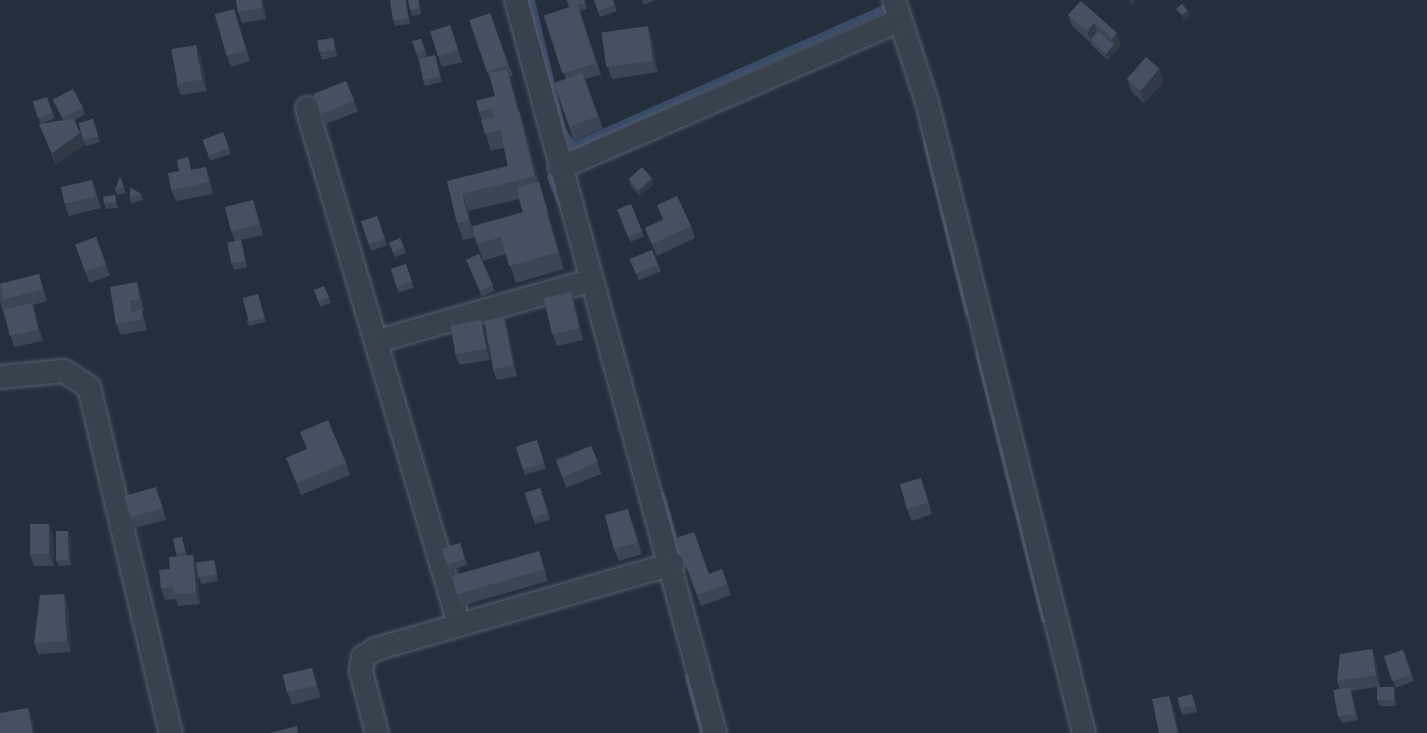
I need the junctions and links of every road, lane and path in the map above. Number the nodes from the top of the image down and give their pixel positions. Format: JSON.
{"nodes":[{"id":1,"x":516,"y":0,"type":"edge"},
{"id":2,"x":897,"y":10,"type":"edge"},
{"id":3,"x":307,"y":108,"type":"dead end"},
{"id":4,"x":560,"y":168,"type":"junction"},
{"id":5,"x":588,"y":281,"type":"junction"},
{"id":6,"x":378,"y":341,"type":"junction"},
{"id":7,"x":0,"y":377,"type":"edge"},
{"id":8,"x":673,"y":564,"type":"junction"},
{"id":9,"x":459,"y":624,"type":"junction"},
{"id":10,"x":171,"y":733,"type":"edge"},
{"id":11,"x":377,"y":733,"type":"edge"},
{"id":12,"x":715,"y":733,"type":"edge"},
{"id":13,"x":1084,"y":733,"type":"edge"}],
"edges":[{"from":1,"to":4,"type":"street"},
{"from":2,"to":4,"type":"street"},
{"from":2,"to":13,"type":"street"},
{"from":3,"to":6,"type":"street"},
{"from":4,"to":5,"type":"street"},
{"from":5,"to":6,"type":"street"},
{"from":5,"to":8,"type":"street"},
{"from":6,"to":9,"type":"street"},
{"from":7,"to":10,"type":"street"},
{"from":8,"to":9,"type":"street"},
{"from":8,"to":12,"type":"street"},
{"from":9,"to":11,"type":"street"}]}
